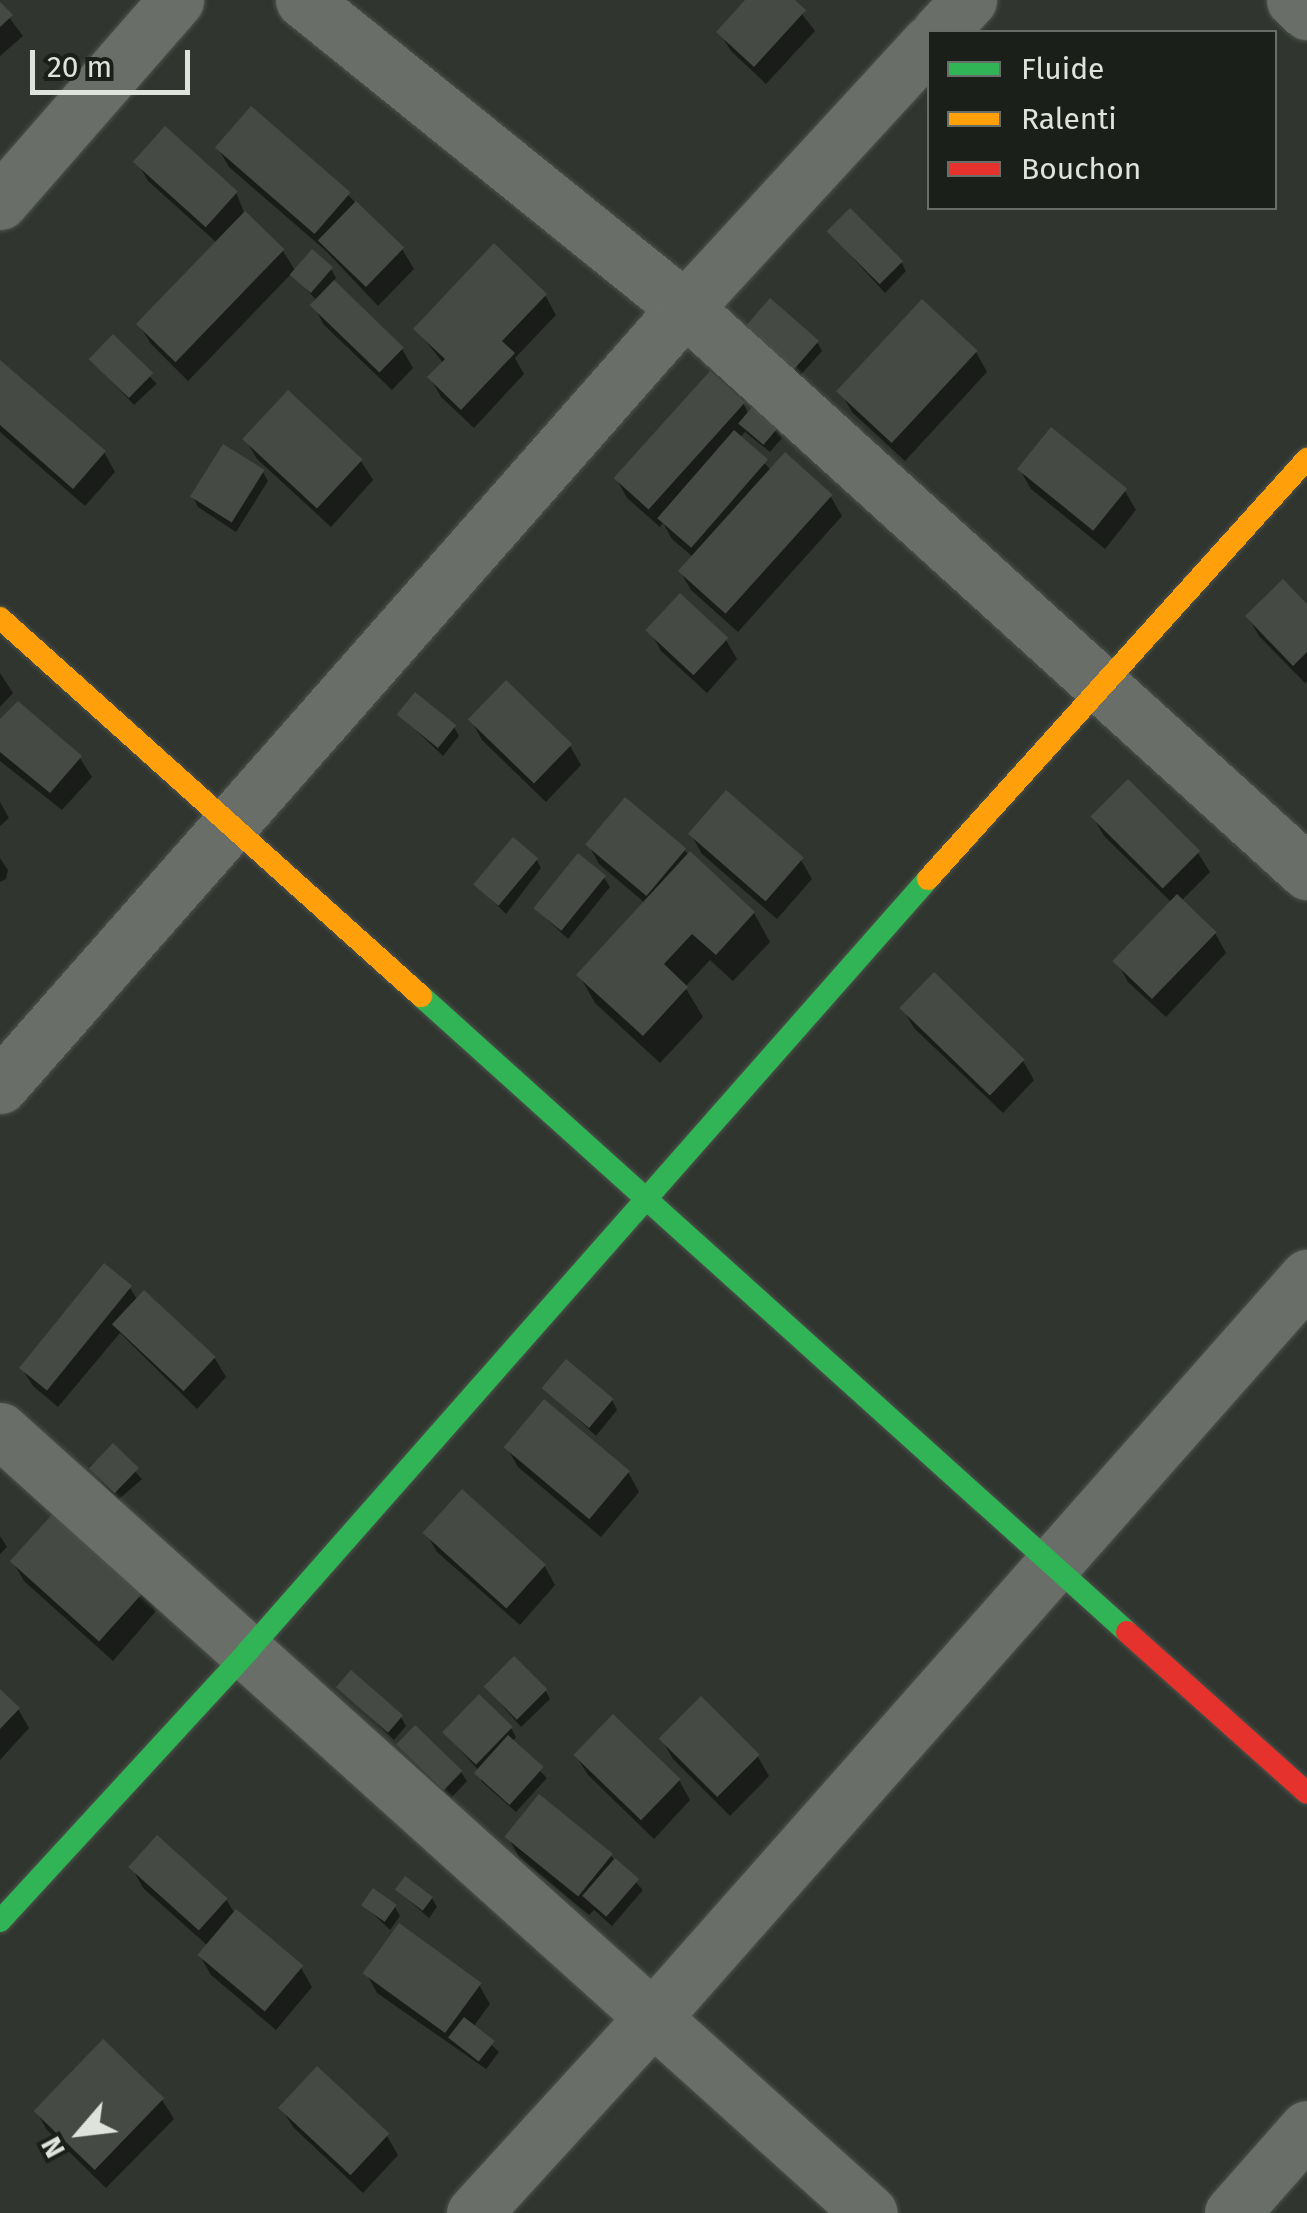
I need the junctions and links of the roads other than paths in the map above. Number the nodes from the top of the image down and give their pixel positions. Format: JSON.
{"nodes":[{"id":1,"x":176,"y":0,"type":"edge"},
{"id":2,"x":303,"y":0,"type":"edge"},
{"id":3,"x":970,"y":0,"type":"edge"},
{"id":4,"x":1294,"y":0,"type":"edge"},
{"id":5,"x":1307,"y":12,"type":"edge"},
{"id":6,"x":942,"y":30,"type":"edge"},
{"id":7,"x":927,"y":46,"type":"edge"},
{"id":8,"x":0,"y":202,"type":"edge"},
{"id":9,"x":685,"y":308,"type":"junction"},
{"id":10,"x":1307,"y":459,"type":"edge"},
{"id":11,"x":0,"y":618,"type":"edge"},
{"id":12,"x":1100,"y":684,"type":"junction"},
{"id":13,"x":230,"y":826,"type":"junction"},
{"id":14,"x":1307,"y":872,"type":"edge"},
{"id":15,"x":0,"y":1086,"type":"edge"},
{"id":16,"x":646,"y":1200,"type":"junction"},
{"id":17,"x":1307,"y":1277,"type":"edge"},
{"id":18,"x":0,"y":1430,"type":"edge"},
{"id":19,"x":1053,"y":1565,"type":"junction"},
{"id":20,"x":247,"y":1652,"type":"junction"},
{"id":21,"x":1307,"y":1794,"type":"edge"},
{"id":22,"x":0,"y":1921,"type":"edge"},
{"id":23,"x":653,"y":2018,"type":"junction"},
{"id":24,"x":1307,"y":2128,"type":"edge"},
{"id":25,"x":1246,"y":2208,"type":"edge"},
{"id":26,"x":474,"y":2213,"type":"edge"},
{"id":27,"x":870,"y":2213,"type":"edge"}],
"edges":[{"from":1,"to":8,"type":"street"},
{"from":2,"to":9,"type":"street"},
{"from":3,"to":6,"type":"street"},
{"from":4,"to":5,"type":"street"},
{"from":7,"to":9,"type":"street"},
{"from":9,"to":12,"type":"street"},
{"from":9,"to":13,"type":"street"},
{"from":10,"to":12,"type":"street"},
{"from":11,"to":13,"type":"street"},
{"from":12,"to":14,"type":"street"},
{"from":12,"to":16,"type":"street"},
{"from":13,"to":15,"type":"street"},
{"from":13,"to":16,"type":"street"},
{"from":16,"to":19,"type":"street"},
{"from":16,"to":20,"type":"street"},
{"from":17,"to":19,"type":"street"},
{"from":18,"to":20,"type":"street"},
{"from":19,"to":21,"type":"street"},
{"from":19,"to":23,"type":"street"},
{"from":20,"to":22,"type":"street"},
{"from":20,"to":23,"type":"street"},
{"from":23,"to":26,"type":"street"},
{"from":23,"to":27,"type":"street"},
{"from":24,"to":25,"type":"street"}]}
